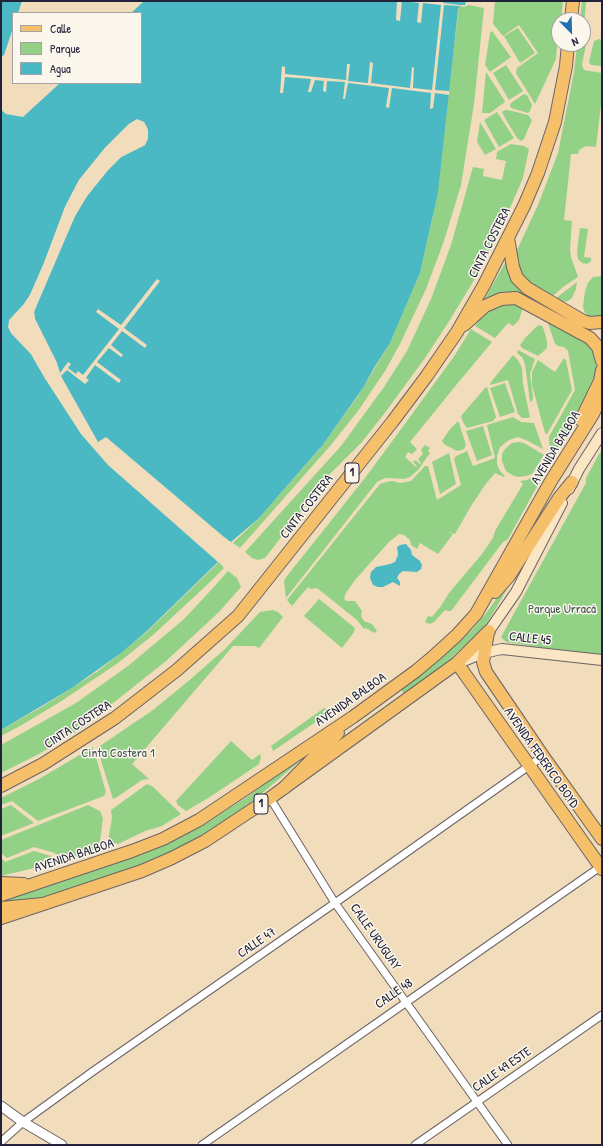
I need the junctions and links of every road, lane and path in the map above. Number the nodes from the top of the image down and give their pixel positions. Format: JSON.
{"nodes":[{"id":1,"x":573,"y":1,"type":"edge"},
{"id":2,"x":572,"y":12,"type":"edge"},
{"id":3,"x":567,"y":52,"type":"edge"},
{"id":4,"x":508,"y":238,"type":"junction"},
{"id":5,"x":602,"y":322,"type":"edge"},
{"id":6,"x":457,"y":332,"type":"junction"},
{"id":7,"x":602,"y":361,"type":"edge"},
{"id":8,"x":602,"y":370,"type":"edge"},
{"id":9,"x":602,"y":394,"type":"edge"},
{"id":10,"x":602,"y":433,"type":"edge"},
{"id":11,"x":599,"y":442,"type":"edge"},
{"id":12,"x":572,"y":448,"type":"junction"},
{"id":13,"x":572,"y":482,"type":"junction"},
{"id":14,"x":476,"y":614,"type":"junction"},
{"id":15,"x":489,"y":631,"type":"joint"},
{"id":16,"x":478,"y":651,"type":"junction"},
{"id":17,"x":602,"y":660,"type":"edge"},
{"id":18,"x":457,"y":663,"type":"junction"},
{"id":19,"x":353,"y":717,"type":"junction"},
{"id":20,"x":543,"y":756,"type":"junction"},
{"id":21,"x":528,"y":765,"type":"junction"},
{"id":22,"x":2,"y":786,"type":"edge"},
{"id":23,"x":284,"y":788,"type":"junction"},
{"id":24,"x":270,"y":798,"type":"junction"},
{"id":25,"x":602,"y":839,"type":"edge"},
{"id":26,"x":601,"y":867,"type":"edge"},
{"id":27,"x":53,"y":877,"type":"junction"},
{"id":28,"x":1,"y":883,"type":"edge"},
{"id":29,"x":1,"y":895,"type":"edge"},
{"id":30,"x":335,"y":903,"type":"junction"},
{"id":31,"x":43,"y":904,"type":"junction"},
{"id":32,"x":1,"y":908,"type":"edge"},
{"id":33,"x":1,"y":918,"type":"edge"},
{"id":34,"x":406,"y":1002,"type":"junction"},
{"id":35,"x":602,"y":1015,"type":"edge"},
{"id":36,"x":477,"y":1102,"type":"junction"},
{"id":37,"x":1,"y":1106,"type":"edge"},
{"id":38,"x":24,"y":1122,"type":"junction"},
{"id":39,"x":1,"y":1142,"type":"edge"},
{"id":40,"x":62,"y":1145,"type":"edge"},
{"id":41,"x":202,"y":1145,"type":"edge"},
{"id":42,"x":415,"y":1145,"type":"edge"},
{"id":43,"x":508,"y":1145,"type":"edge"}],
"edges":[{"from":1,"to":2,"type":"main road"},
{"from":3,"to":4,"type":"main road","name":"CINTA COSTERA","number":"1"},
{"from":4,"to":5,"type":"main road"},
{"from":4,"to":6,"type":"main road","name":"CINTA COSTERA","number":"1"},
{"from":6,"to":7,"type":"main road"},
{"from":6,"to":22,"type":"main road","name":"CINTA COSTERA","number":"1"},
{"from":8,"to":12,"type":"main road"},
{"from":9,"to":12,"type":"main road","name":"AVENIDA BALBOA","number":"1"},
{"from":10,"to":11,"type":"main road"},
{"from":11,"to":13,"type":"main road"},
{"from":12,"to":14,"type":"main road","name":"AVENIDA BALBOA","number":"1"},
{"from":13,"to":14,"type":"main road"},
{"from":13,"to":15,"type":"main road"},
{"from":14,"to":19,"type":"main road","name":"AVENIDA BALBOA","number":"1"},
{"from":15,"to":16,"type":"main road","name":"AVENIDA FEDERICO BOYD"},
{"from":16,"to":17,"type":"main road","name":"CALLE 45"},
{"from":16,"to":18,"type":"main road","number":"1"},
{"from":16,"to":20,"type":"main road","name":"AVENIDA FEDERICO BOYD"},
{"from":18,"to":21,"type":"main road","name":"AVENIDA FEDERICO BOYD"},
{"from":18,"to":23,"type":"main road","number":"1"},
{"from":19,"to":23,"type":"main road"},
{"from":19,"to":27,"type":"main road","name":"AVENIDA BALBOA","number":"1"},
{"from":20,"to":21,"type":"street","name":"CALLE 47"},
{"from":20,"to":25,"type":"main road","name":"AVENIDA FEDERICO BOYD"},
{"from":21,"to":26,"type":"main road","name":"AVENIDA FEDERICO BOYD"},
{"from":21,"to":30,"type":"street","name":"CALLE 47"},
{"from":23,"to":24,"type":"main road","number":"1"},
{"from":24,"to":30,"type":"street","name":"CALLE URUGUAY"},
{"from":24,"to":31,"type":"main road","number":"1"},
{"from":26,"to":34,"type":"street","name":"CALLE 48"},
{"from":27,"to":28,"type":"main road"},
{"from":27,"to":29,"type":"main road","name":"AVENIDA BALBOA"},
{"from":30,"to":34,"type":"street","name":"CALLE URUGUAY"},
{"from":30,"to":38,"type":"street","name":"CALLE 47"},
{"from":31,"to":32,"type":"main road"},
{"from":31,"to":33,"type":"main road"},
{"from":34,"to":36,"type":"street","name":"CALLE URUGUAY"},
{"from":34,"to":41,"type":"street","name":"CALLE 48"},
{"from":35,"to":36,"type":"street","name":"CALLE 49 ESTE"},
{"from":36,"to":42,"type":"street","name":"CALLE 49 ESTE"},
{"from":36,"to":43,"type":"street","name":"CALLE URUGUAY"},
{"from":37,"to":38,"type":"street"},
{"from":38,"to":39,"type":"street","name":"CALLE 47"},
{"from":38,"to":40,"type":"street"}]}
